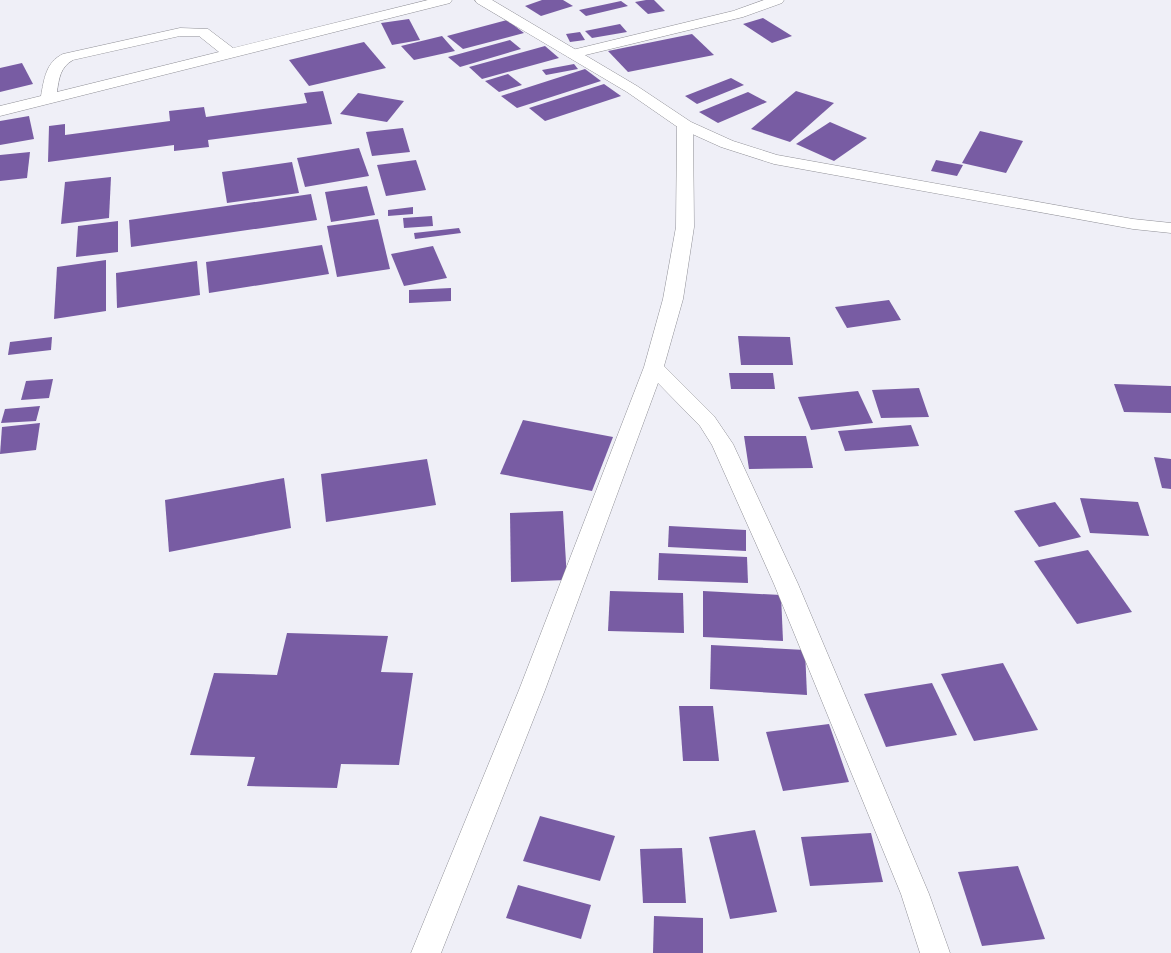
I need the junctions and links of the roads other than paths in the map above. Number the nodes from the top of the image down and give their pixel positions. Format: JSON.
{"nodes":[{"id":1,"x":445,"y":0,"type":"edge"},
{"id":2,"x":482,"y":0,"type":"edge"},
{"id":3,"x":777,"y":0,"type":"edge"},
{"id":4,"x":231,"y":54,"type":"junction"},
{"id":5,"x":573,"y":54,"type":"junction"},
{"id":6,"x":48,"y":99,"type":"junction"},
{"id":7,"x":0,"y":111,"type":"edge"},
{"id":8,"x":685,"y":125,"type":"junction"},
{"id":9,"x":1171,"y":228,"type":"edge"},
{"id":10,"x":654,"y":367,"type":"junction"},
{"id":11,"x":426,"y":953,"type":"edge"},
{"id":12,"x":935,"y":953,"type":"edge"}],
"edges":[{"from":1,"to":4,"type":"street"},
{"from":2,"to":5,"type":"street"},
{"from":3,"to":5,"type":"street"},
{"from":4,"to":6,"type":"street"},
{"from":4,"to":6,"type":"street"},
{"from":5,"to":8,"type":"street"},
{"from":6,"to":7,"type":"street"},
{"from":8,"to":9,"type":"street"},
{"from":8,"to":10,"type":"street"},
{"from":10,"to":11,"type":"street"},
{"from":10,"to":12,"type":"street"}]}
